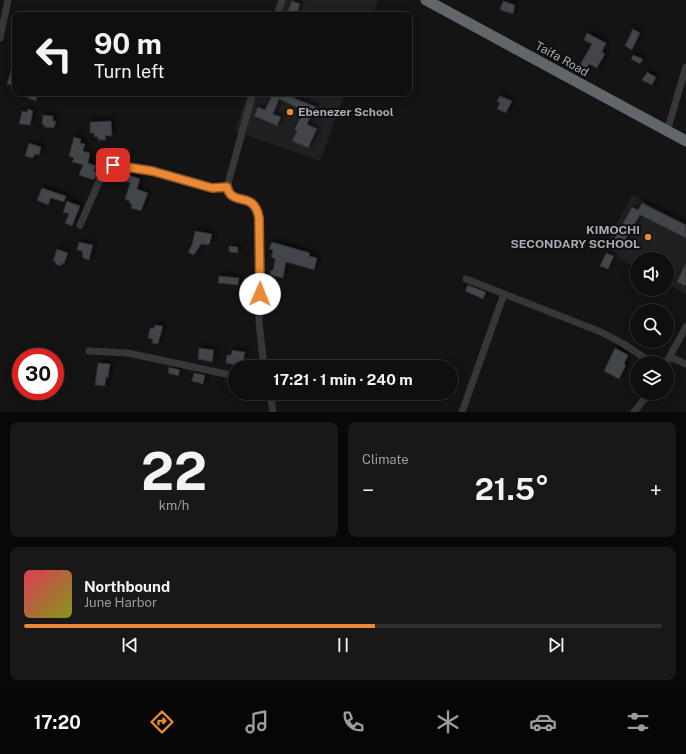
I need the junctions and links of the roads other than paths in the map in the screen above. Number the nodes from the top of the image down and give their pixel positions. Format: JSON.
{"nodes":[{"id":1,"x":8,"y":0,"type":"edge"},
{"id":2,"x":282,"y":0,"type":"edge"},
{"id":3,"x":426,"y":0,"type":"edge"},
{"id":4,"x":278,"y":12,"type":"edge"},
{"id":5,"x":0,"y":38,"type":"edge"},
{"id":6,"x":686,"y":67,"type":"edge"},
{"id":7,"x":252,"y":96,"type":"edge"},
{"id":8,"x":667,"y":131,"type":"junction"},
{"id":9,"x":686,"y":141,"type":"edge"},
{"id":10,"x":227,"y":187,"type":"junction"},
{"id":11,"x":80,"y":225,"type":"dead end"},
{"id":12,"x":466,"y":279,"type":"dead end"},
{"id":13,"x":504,"y":294,"type":"junction"},
{"id":14,"x":686,"y":327,"type":"edge"},
{"id":15,"x":89,"y":351,"type":"dead end"},
{"id":16,"x":642,"y":356,"type":"edge"},
{"id":17,"x":670,"y":356,"type":"edge"},
{"id":18,"x":263,"y":360,"type":"edge"},
{"id":19,"x":674,"y":361,"type":"edge"},
{"id":20,"x":686,"y":364,"type":"edge"},
{"id":21,"x":228,"y":374,"type":"edge"},
{"id":22,"x":271,"y":400,"type":"edge"},
{"id":23,"x":643,"y":400,"type":"edge"},
{"id":24,"x":273,"y":412,"type":"edge"},
{"id":25,"x":462,"y":412,"type":"edge"},
{"id":26,"x":634,"y":412,"type":"edge"}],
"edges":[{"from":1,"to":5,"type":"street"},
{"from":2,"to":4,"type":"street"},
{"from":3,"to":8,"type":"highway","name":"Taifa Road"},
{"from":6,"to":8,"type":"street"},
{"from":7,"to":10,"type":"street"},
{"from":8,"to":9,"type":"highway","name":"Taifa Road"},
{"from":10,"to":11,"type":"street"},
{"from":10,"to":18,"type":"street"},
{"from":12,"to":13,"type":"street"},
{"from":13,"to":16,"type":"street"},
{"from":13,"to":25,"type":"street"},
{"from":14,"to":17,"type":"street"},
{"from":15,"to":21,"type":"street"},
{"from":19,"to":20,"type":"street"},
{"from":22,"to":24,"type":"street"},
{"from":23,"to":26,"type":"street"}]}
